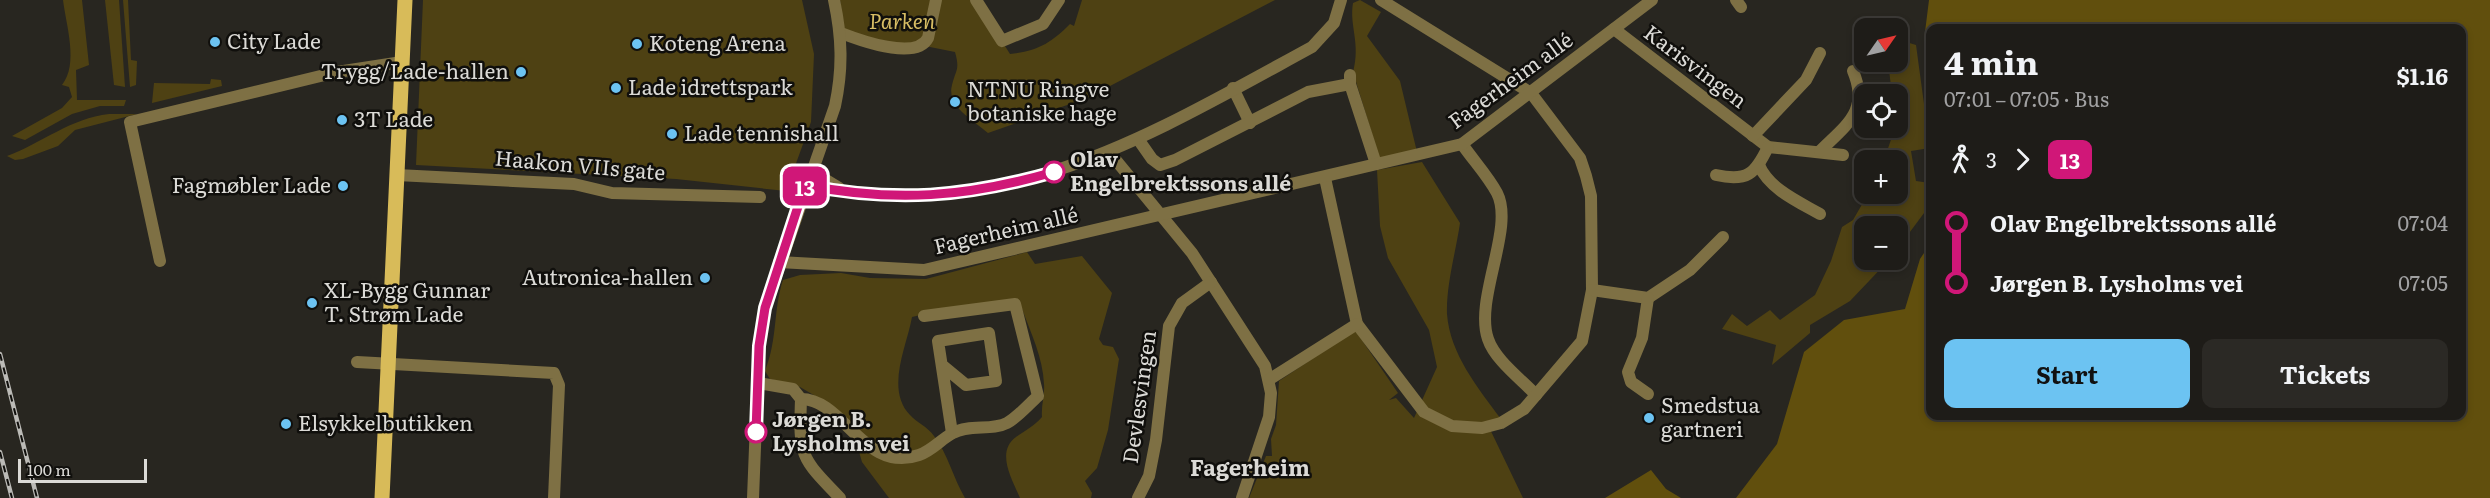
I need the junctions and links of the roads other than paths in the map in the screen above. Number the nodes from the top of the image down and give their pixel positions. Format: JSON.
{"nodes":[{"id":1,"x":405,"y":0,"type":"edge"},
{"id":2,"x":834,"y":0,"type":"edge"},
{"id":3,"x":936,"y":0,"type":"edge"},
{"id":4,"x":976,"y":0,"type":"edge"},
{"id":5,"x":1059,"y":0,"type":"edge"},
{"id":6,"x":1341,"y":0,"type":"edge"},
{"id":7,"x":1381,"y":0,"type":"edge"},
{"id":8,"x":1652,"y":0,"type":"edge"},
{"id":9,"x":1614,"y":29,"type":"junction"},
{"id":10,"x":841,"y":33,"type":"junction"},
{"id":11,"x":1820,"y":53,"type":"dead end"},
{"id":12,"x":402,"y":62,"type":"junction"},
{"id":13,"x":1853,"y":71,"type":"dead end"},
{"id":14,"x":1233,"y":88,"type":"junction"},
{"id":15,"x":1531,"y":93,"type":"junction"},
{"id":16,"x":1250,"y":123,"type":"junction"},
{"id":17,"x":1753,"y":136,"type":"junction"},
{"id":18,"x":1138,"y":139,"type":"junction"},
{"id":19,"x":1462,"y":144,"type":"junction"},
{"id":20,"x":1768,"y":147,"type":"junction"},
{"id":21,"x":1820,"y":152,"type":"junction"},
{"id":22,"x":1110,"y":153,"type":"junction"},
{"id":23,"x":1843,"y":155,"type":"dead end"},
{"id":24,"x":1376,"y":165,"type":"junction"},
{"id":25,"x":1759,"y":165,"type":"junction"},
{"id":26,"x":811,"y":171,"type":"junction"},
{"id":27,"x":397,"y":175,"type":"junction"},
{"id":28,"x":1716,"y":175,"type":"dead end"},
{"id":29,"x":1325,"y":177,"type":"junction"},
{"id":30,"x":805,"y":185,"type":"junction"},
{"id":31,"x":848,"y":194,"type":"junction"},
{"id":32,"x":760,"y":197,"type":"dead end"},
{"id":33,"x":1820,"y":214,"type":"dead end"},
{"id":34,"x":1162,"y":216,"type":"junction"},
{"id":35,"x":1723,"y":237,"type":"dead end"},
{"id":36,"x":160,"y":261,"type":"dead end"},
{"id":37,"x":779,"y":262,"type":"junction"},
{"id":38,"x":1211,"y":282,"type":"junction"},
{"id":39,"x":1592,"y":290,"type":"junction"},
{"id":40,"x":1648,"y":298,"type":"junction"},
{"id":41,"x":924,"y":316,"type":"dead end"},
{"id":42,"x":1357,"y":324,"type":"junction"},
{"id":43,"x":357,"y":362,"type":"dead end"},
{"id":44,"x":396,"y":365,"type":"junction"},
{"id":45,"x":943,"y":366,"type":"junction"},
{"id":46,"x":1270,"y":379,"type":"junction"},
{"id":47,"x":758,"y":384,"type":"junction"},
{"id":48,"x":1648,"y":394,"type":"dead end"},
{"id":49,"x":1536,"y":395,"type":"junction"},
{"id":50,"x":801,"y":399,"type":"junction"},
{"id":51,"x":952,"y":433,"type":"junction"},
{"id":52,"x":382,"y":498,"type":"edge"},
{"id":53,"x":554,"y":498,"type":"edge"},
{"id":54,"x":753,"y":498,"type":"edge"},
{"id":55,"x":840,"y":498,"type":"edge"},
{"id":56,"x":1138,"y":498,"type":"edge"},
{"id":57,"x":1242,"y":498,"type":"edge"}],
"edges":[{"from":1,"to":12,"type":"main road"},
{"from":2,"to":10,"type":"street"},
{"from":3,"to":10,"type":"street"},
{"from":4,"to":5,"type":"street"},
{"from":6,"to":14,"type":"street"},
{"from":7,"to":15,"type":"street"},
{"from":8,"to":9,"type":"street","name":"Fagerheim allé"},
{"from":9,"to":15,"type":"street","name":"Fagerheim allé"},
{"from":9,"to":17,"type":"street","name":"Karisvingen"},
{"from":10,"to":26,"type":"street"},
{"from":11,"to":17,"type":"street","name":"Karisvingen"},
{"from":12,"to":27,"type":"main road"},
{"from":12,"to":36,"type":"street"},
{"from":13,"to":21,"type":"street"},
{"from":14,"to":16,"type":"street"},
{"from":14,"to":18,"type":"street"},
{"from":15,"to":19,"type":"street","name":"Fagerheim allé"},
{"from":15,"to":39,"type":"street"},
{"from":16,"to":18,"type":"street"},
{"from":16,"to":24,"type":"street"},
{"from":17,"to":20,"type":"street","name":"Karisvingen"},
{"from":18,"to":22,"type":"street"},
{"from":19,"to":24,"type":"street","name":"Fagerheim allé"},
{"from":19,"to":49,"type":"street"},
{"from":20,"to":21,"type":"street"},
{"from":20,"to":25,"type":"street"},
{"from":21,"to":23,"type":"street"},
{"from":22,"to":31,"type":"street"},
{"from":22,"to":34,"type":"street"},
{"from":24,"to":29,"type":"street","name":"Fagerheim allé"},
{"from":25,"to":28,"type":"street"},
{"from":25,"to":33,"type":"street"},
{"from":26,"to":30,"type":"street"},
{"from":26,"to":31,"type":"street"},
{"from":27,"to":32,"type":"street","name":"Haakon VIIs gate"},
{"from":27,"to":44,"type":"main road"},
{"from":29,"to":34,"type":"street","name":"Fagerheim allé"},
{"from":29,"to":42,"type":"street"},
{"from":30,"to":31,"type":"street"},
{"from":30,"to":37,"type":"street"},
{"from":34,"to":37,"type":"street","name":"Fagerheim allé"},
{"from":34,"to":38,"type":"street"},
{"from":35,"to":40,"type":"street"},
{"from":37,"to":47,"type":"street"},
{"from":38,"to":46,"type":"street"},
{"from":38,"to":56,"type":"street","name":"Devlesvingen"},
{"from":39,"to":40,"type":"street"},
{"from":39,"to":49,"type":"street"},
{"from":40,"to":48,"type":"street"},
{"from":41,"to":51,"type":"street"},
{"from":42,"to":46,"type":"street"},
{"from":42,"to":49,"type":"street"},
{"from":43,"to":44,"type":"street"},
{"from":44,"to":52,"type":"main road"},
{"from":44,"to":53,"type":"street"},
{"from":45,"to":45,"type":"street"},
{"from":45,"to":51,"type":"street"},
{"from":46,"to":57,"type":"street"},
{"from":47,"to":50,"type":"street"},
{"from":47,"to":54,"type":"street"},
{"from":50,"to":51,"type":"street"},
{"from":50,"to":55,"type":"street"}]}
